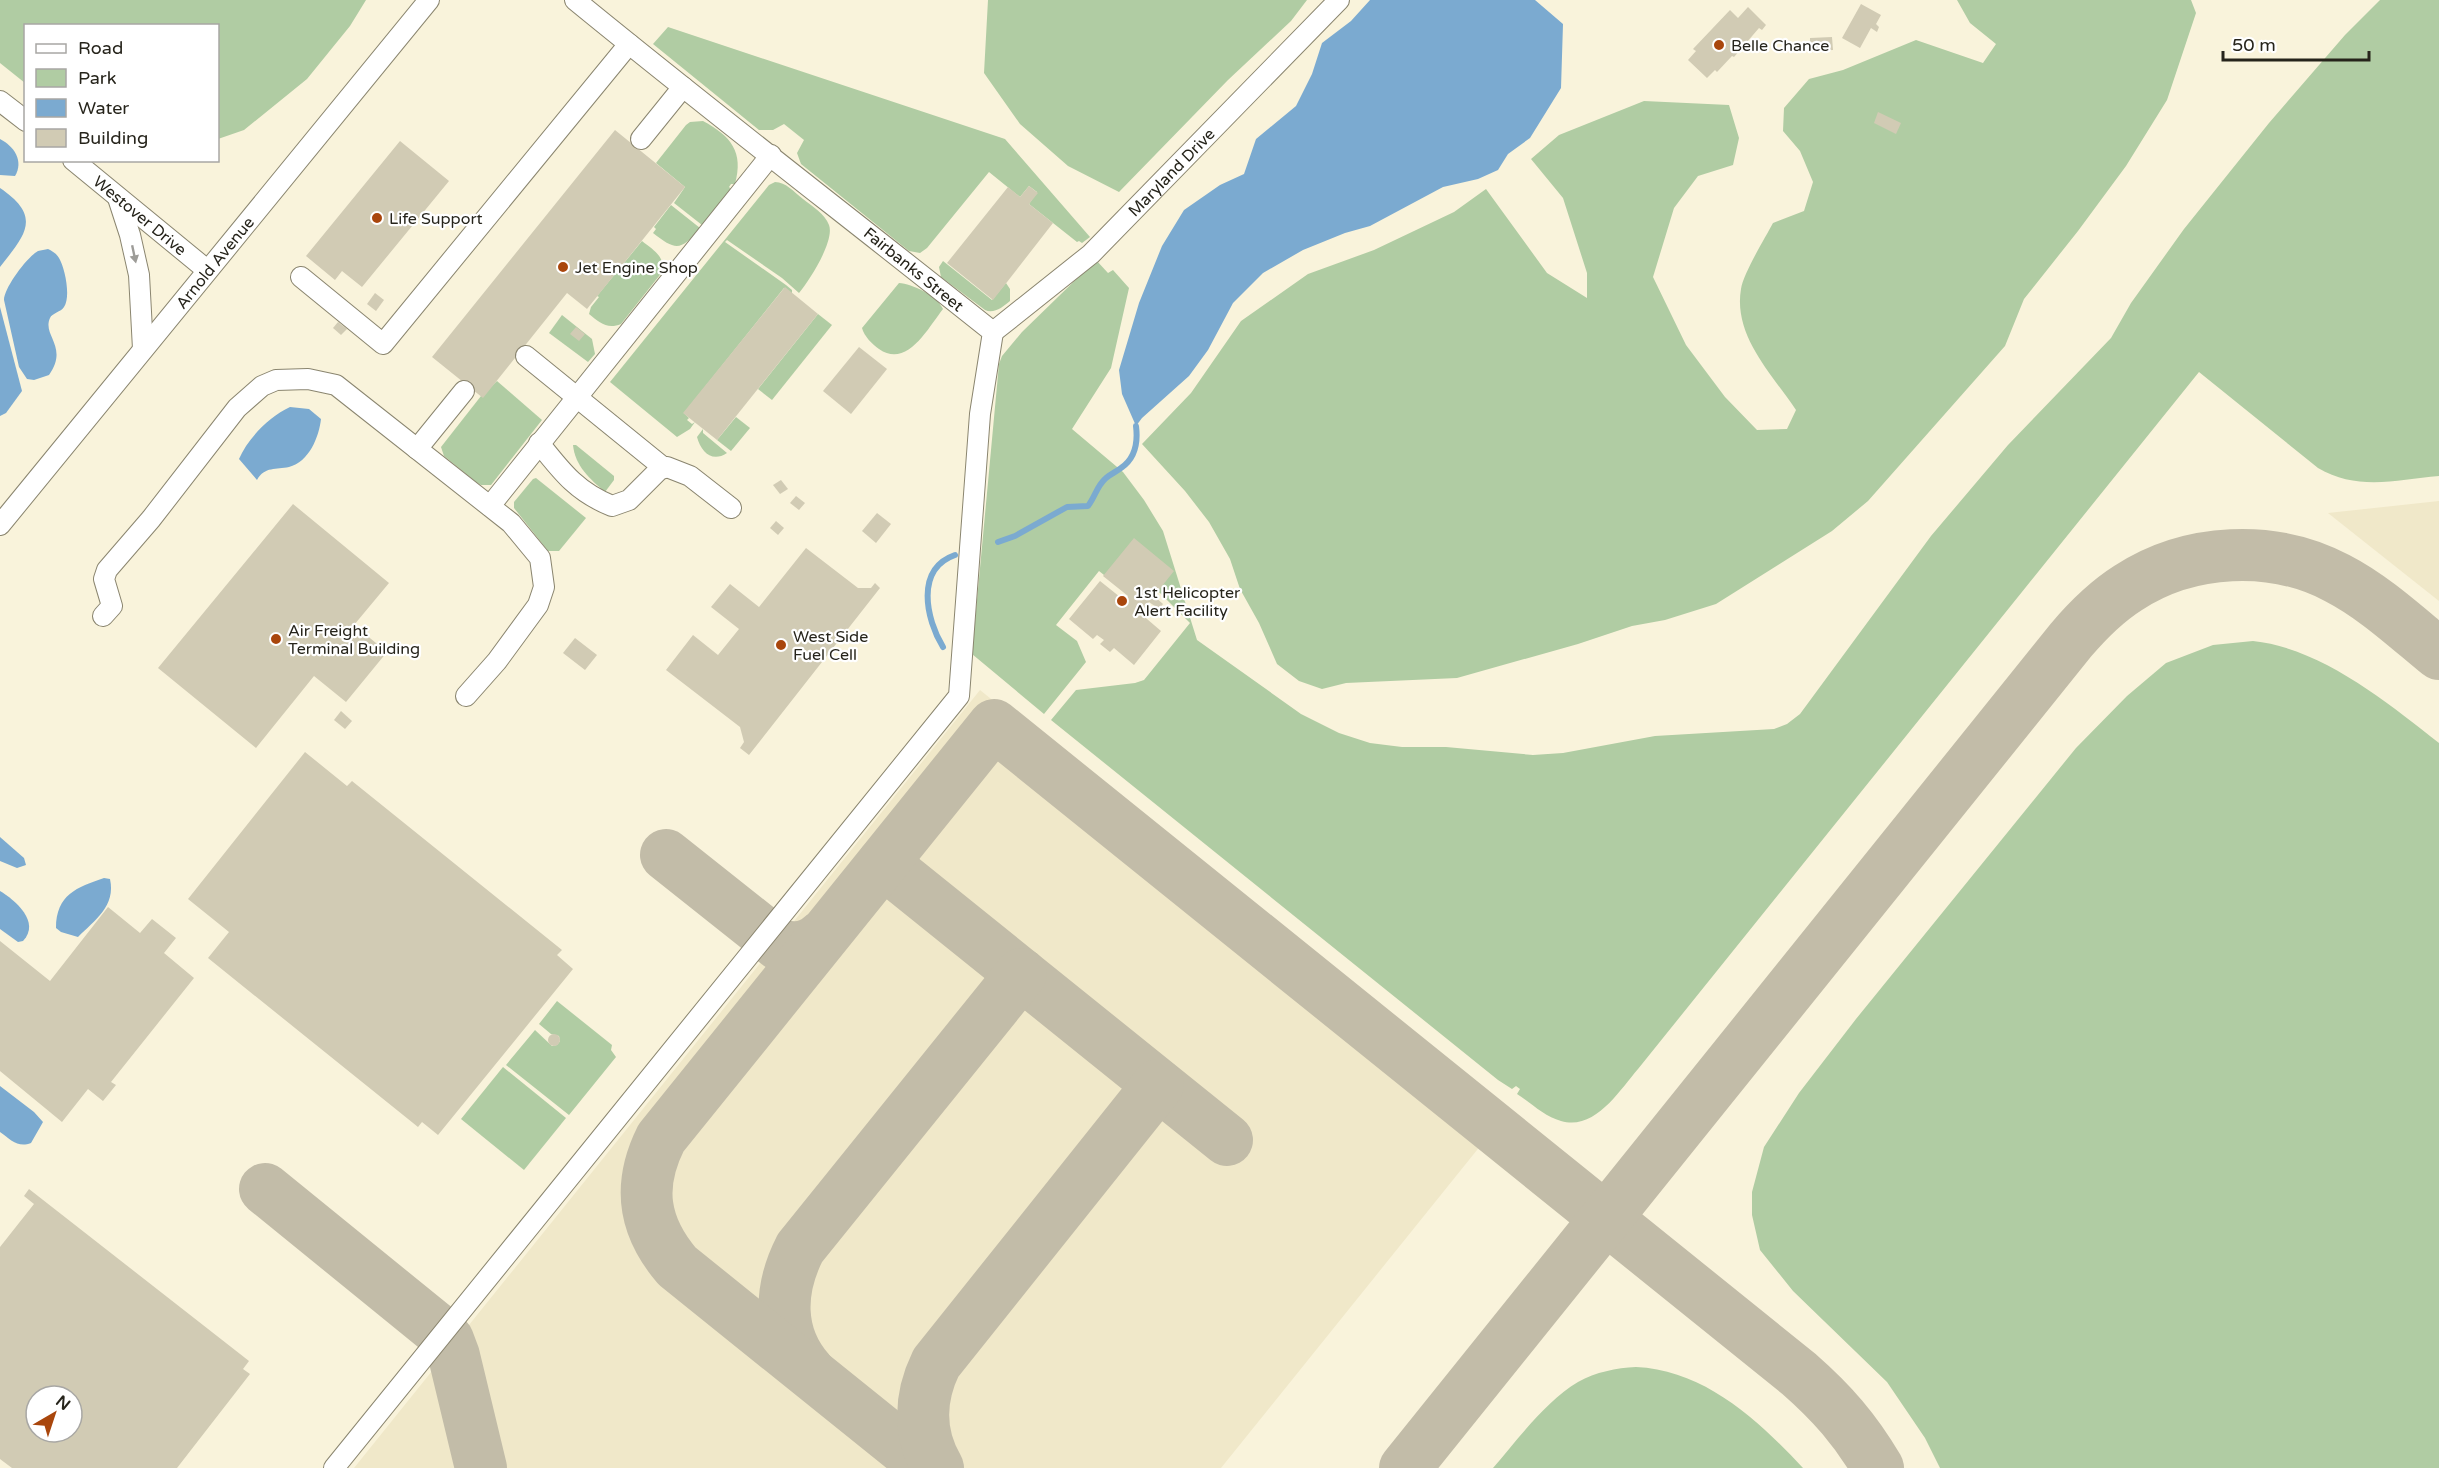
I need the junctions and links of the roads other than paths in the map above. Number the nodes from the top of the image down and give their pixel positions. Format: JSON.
{"nodes":[{"id":1,"x":429,"y":0,"type":"edge"},
{"id":2,"x":575,"y":0,"type":"edge"},
{"id":3,"x":1339,"y":0,"type":"edge"},
{"id":4,"x":629,"y":44,"type":"junction"},
{"id":5,"x":683,"y":87,"type":"junction"},
{"id":6,"x":0,"y":101,"type":"edge"},
{"id":7,"x":24,"y":119,"type":"edge"},
{"id":8,"x":641,"y":139,"type":"dead end"},
{"id":9,"x":771,"y":155,"type":"junction"},
{"id":10,"x":75,"y":162,"type":"edge"},
{"id":11,"x":118,"y":198,"type":"junction"},
{"id":12,"x":207,"y":270,"type":"junction"},
{"id":13,"x":301,"y":277,"type":"dead end"},
{"id":14,"x":993,"y":332,"type":"junction"},
{"id":15,"x":143,"y":349,"type":"junction"},
{"id":16,"x":526,"y":356,"type":"dead end"},
{"id":17,"x":464,"y":391,"type":"dead end"},
{"id":18,"x":577,"y":396,"type":"junction"},
{"id":19,"x":539,"y":443,"type":"junction"},
{"id":20,"x":417,"y":449,"type":"junction"},
{"id":21,"x":664,"y":468,"type":"junction"},
{"id":22,"x":490,"y":506,"type":"junction"},
{"id":23,"x":731,"y":508,"type":"dead end"},
{"id":24,"x":0,"y":525,"type":"edge"},
{"id":25,"x":103,"y":616,"type":"dead end"},
{"id":26,"x":466,"y":696,"type":"dead end"},
{"id":27,"x":334,"y":1468,"type":"edge"}],
"edges":[{"from":1,"to":12,"type":"street","name":"Arnold Avenue"},
{"from":2,"to":4,"type":"street","name":"Fairbanks Street"},
{"from":3,"to":14,"type":"street","name":"Maryland Drive"},
{"from":4,"to":5,"type":"street","name":"Fairbanks Street"},
{"from":4,"to":13,"type":"street"},
{"from":5,"to":8,"type":"street"},
{"from":5,"to":9,"type":"street","name":"Fairbanks Street"},
{"from":6,"to":7,"type":"street"},
{"from":9,"to":14,"type":"street","name":"Fairbanks Street"},
{"from":9,"to":18,"type":"street"},
{"from":10,"to":11,"type":"street","name":"Westover Drive"},
{"from":11,"to":12,"type":"street","name":"Westover Drive"},
{"from":11,"to":15,"type":"street","one_way":true},
{"from":12,"to":15,"type":"street","name":"Arnold Avenue"},
{"from":14,"to":27,"type":"street"},
{"from":15,"to":24,"type":"street","name":"Arnold Avenue"},
{"from":16,"to":18,"type":"street"},
{"from":17,"to":20,"type":"street"},
{"from":18,"to":19,"type":"street"},
{"from":18,"to":21,"type":"street"},
{"from":19,"to":21,"type":"street"},
{"from":19,"to":22,"type":"street"},
{"from":20,"to":22,"type":"street"},
{"from":20,"to":25,"type":"street"},
{"from":21,"to":23,"type":"street"},
{"from":22,"to":26,"type":"street"}]}
